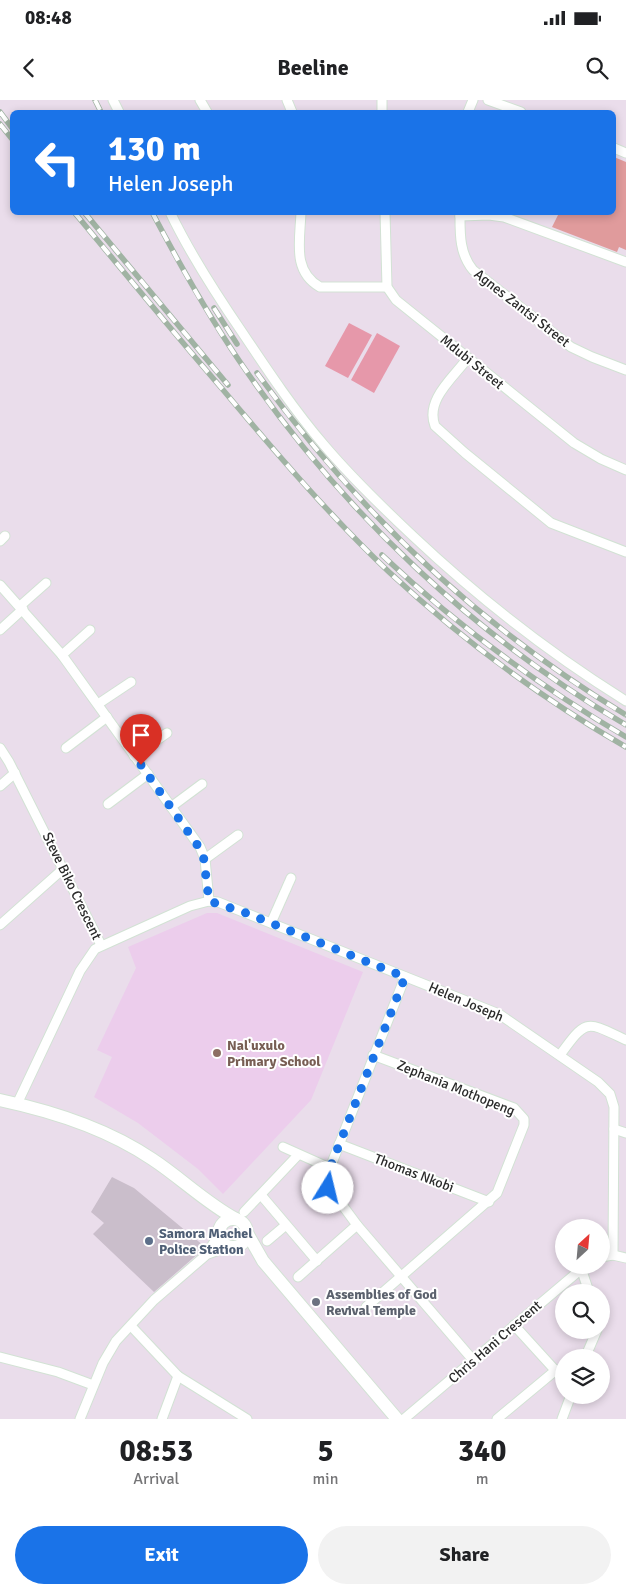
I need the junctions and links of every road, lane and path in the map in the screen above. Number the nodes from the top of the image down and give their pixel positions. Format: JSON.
{"nodes":[{"id":1,"x":488,"y":100,"type":"edge"},
{"id":2,"x":516,"y":110,"type":"edge"},
{"id":3,"x":172,"y":215,"type":"edge"},
{"id":4,"x":301,"y":215,"type":"edge"},
{"id":5,"x":385,"y":215,"type":"edge"},
{"id":6,"x":460,"y":215,"type":"edge"},
{"id":7,"x":489,"y":215,"type":"edge"},
{"id":8,"x":626,"y":262,"type":"edge"},
{"id":9,"x":387,"y":287,"type":"junction"},
{"id":10,"x":467,"y":359,"type":"junction"},
{"id":11,"x":626,"y":370,"type":"edge"},
{"id":12,"x":626,"y":470,"type":"edge"},
{"id":13,"x":626,"y":552,"type":"edge"},
{"id":14,"x":46,"y":583,"type":"dead end"},
{"id":15,"x":0,"y":585,"type":"edge"},
{"id":16,"x":22,"y":608,"type":"junction"},
{"id":17,"x":0,"y":630,"type":"edge"},
{"id":18,"x":90,"y":630,"type":"dead end"},
{"id":19,"x":62,"y":655,"type":"junction"},
{"id":20,"x":131,"y":682,"type":"dead end"},
{"id":21,"x":626,"y":701,"type":"edge"},
{"id":22,"x":98,"y":704,"type":"junction"},
{"id":23,"x":107,"y":716,"type":"junction"},
{"id":24,"x":168,"y":732,"type":"dead end"},
{"id":25,"x":0,"y":748,"type":"edge"},
{"id":26,"x":66,"y":748,"type":"dead end"},
{"id":27,"x":134,"y":756,"type":"junction"},
{"id":28,"x":14,"y":773,"type":"junction"},
{"id":29,"x":148,"y":774,"type":"junction"},
{"id":30,"x":202,"y":784,"type":"dead end"},
{"id":31,"x":0,"y":786,"type":"edge"},
{"id":32,"x":108,"y":804,"type":"dead end"},
{"id":33,"x":171,"y":806,"type":"junction"},
{"id":34,"x":238,"y":835,"type":"dead end"},
{"id":35,"x":204,"y":859,"type":"junction"},
{"id":36,"x":63,"y":868,"type":"junction"},
{"id":37,"x":291,"y":878,"type":"dead end"},
{"id":38,"x":209,"y":901,"type":"junction"},
{"id":39,"x":271,"y":923,"type":"junction"},
{"id":40,"x":0,"y":924,"type":"edge"},
{"id":41,"x":101,"y":945,"type":"junction"},
{"id":42,"x":405,"y":977,"type":"junction"},
{"id":43,"x":626,"y":1040,"type":"edge"},
{"id":44,"x":560,"y":1055,"type":"junction"},
{"id":45,"x":373,"y":1056,"type":"junction"},
{"id":46,"x":0,"y":1100,"type":"edge"},
{"id":47,"x":17,"y":1104,"type":"junction"},
{"id":48,"x":614,"y":1129,"type":"junction"},
{"id":49,"x":626,"y":1133,"type":"edge"},
{"id":50,"x":339,"y":1144,"type":"junction"},
{"id":51,"x":282,"y":1147,"type":"dead end"},
{"id":52,"x":298,"y":1155,"type":"junction"},
{"id":53,"x":330,"y":1168,"type":"junction"},
{"id":54,"x":260,"y":1196,"type":"junction"},
{"id":55,"x":206,"y":1201,"type":"junction"},
{"id":56,"x":489,"y":1202,"type":"junction"},
{"id":57,"x":240,"y":1216,"type":"junction"},
{"id":58,"x":286,"y":1225,"type":"junction"},
{"id":59,"x":357,"y":1225,"type":"junction"},
{"id":60,"x":246,"y":1232,"type":"junction"},
{"id":61,"x":219,"y":1233,"type":"junction"},
{"id":62,"x":267,"y":1241,"type":"dead end"},
{"id":63,"x":232,"y":1246,"type":"junction"},
{"id":64,"x":613,"y":1255,"type":"junction"},
{"id":65,"x":206,"y":1256,"type":"junction"},
{"id":66,"x":610,"y":1256,"type":"edge"},
{"id":67,"x":626,"y":1258,"type":"edge"},
{"id":68,"x":263,"y":1261,"type":"junction"},
{"id":69,"x":317,"y":1261,"type":"junction"},
{"id":70,"x":576,"y":1274,"type":"edge"},
{"id":71,"x":402,"y":1276,"type":"junction"},
{"id":72,"x":298,"y":1277,"type":"dead end"},
{"id":73,"x":366,"y":1307,"type":"dead end"},
{"id":74,"x":514,"y":1325,"type":"junction"},
{"id":75,"x":130,"y":1326,"type":"junction"},
{"id":76,"x":0,"y":1357,"type":"edge"},
{"id":77,"x":473,"y":1360,"type":"junction"},
{"id":78,"x":555,"y":1369,"type":"edge"},
{"id":79,"x":555,"y":1371,"type":"edge"},
{"id":80,"x":178,"y":1376,"type":"junction"},
{"id":81,"x":93,"y":1385,"type":"junction"},
{"id":82,"x":568,"y":1404,"type":"edge"},
{"id":83,"x":245,"y":1418,"type":"edge"},
{"id":84,"x":80,"y":1419,"type":"edge"},
{"id":85,"x":162,"y":1419,"type":"edge"},
{"id":86,"x":397,"y":1419,"type":"edge"},
{"id":87,"x":404,"y":1419,"type":"edge"},
{"id":88,"x":497,"y":1419,"type":"edge"},
{"id":89,"x":562,"y":1419,"type":"edge"}],
"edges":[{"from":1,"to":2,"type":"street"},
{"from":3,"to":21,"type":"street"},
{"from":4,"to":9,"type":"street"},
{"from":5,"to":9,"type":"street"},
{"from":6,"to":11,"type":"street","name":"Agnes Zantsi Street"},
{"from":7,"to":8,"type":"street"},
{"from":9,"to":10,"type":"street","name":"Mdubi Street"},
{"from":10,"to":12,"type":"street","name":"Mdubi Street"},
{"from":10,"to":13,"type":"street"},
{"from":14,"to":16,"type":"street"},
{"from":15,"to":16,"type":"street"},
{"from":16,"to":17,"type":"street"},
{"from":16,"to":19,"type":"street"},
{"from":18,"to":19,"type":"street"},
{"from":19,"to":22,"type":"street"},
{"from":20,"to":22,"type":"street"},
{"from":22,"to":23,"type":"street"},
{"from":23,"to":26,"type":"street"},
{"from":23,"to":27,"type":"street"},
{"from":24,"to":27,"type":"street"},
{"from":25,"to":28,"type":"street","name":"Steve Biko Crescent"},
{"from":27,"to":29,"type":"street"},
{"from":28,"to":31,"type":"street"},
{"from":28,"to":36,"type":"street","name":"Steve Biko Crescent"},
{"from":29,"to":32,"type":"street"},
{"from":29,"to":33,"type":"street"},
{"from":30,"to":33,"type":"street"},
{"from":33,"to":35,"type":"street"},
{"from":34,"to":35,"type":"street"},
{"from":35,"to":38,"type":"street"},
{"from":36,"to":40,"type":"street"},
{"from":36,"to":41,"type":"street","name":"Steve Biko Crescent"},
{"from":37,"to":39,"type":"street"},
{"from":38,"to":39,"type":"street","name":"Helen Joseph"},
{"from":38,"to":41,"type":"street"},
{"from":39,"to":42,"type":"street","name":"Helen Joseph"},
{"from":41,"to":47,"type":"street","name":"Steve Biko Crescent"},
{"from":42,"to":44,"type":"street","name":"Helen Joseph"},
{"from":42,"to":45,"type":"street"},
{"from":43,"to":44,"type":"street"},
{"from":44,"to":48,"type":"street","name":"Helen Joseph"},
{"from":45,"to":50,"type":"street"},
{"from":45,"to":56,"type":"street","name":"Zephania Mothopeng"},
{"from":46,"to":47,"type":"street"},
{"from":47,"to":55,"type":"street"},
{"from":48,"to":49,"type":"street"},
{"from":48,"to":64,"type":"street","name":"Helen Joseph"},
{"from":50,"to":53,"type":"street"},
{"from":50,"to":56,"type":"street","name":"Thomas Nkobi"},
{"from":51,"to":52,"type":"street"},
{"from":52,"to":53,"type":"street"},
{"from":52,"to":54,"type":"street"},
{"from":53,"to":59,"type":"street"},
{"from":54,"to":57,"type":"street"},
{"from":54,"to":58,"type":"street"},
{"from":55,"to":57,"type":"street"},
{"from":55,"to":61,"type":"street"},
{"from":56,"to":71,"type":"street","name":"Zephania Mothopeng"},
{"from":57,"to":60,"type":"street"},
{"from":57,"to":61,"type":"street"},
{"from":58,"to":62,"type":"street"},
{"from":58,"to":69,"type":"street"},
{"from":59,"to":69,"type":"street"},
{"from":59,"to":71,"type":"street"},
{"from":60,"to":63,"type":"street"},
{"from":60,"to":68,"type":"street"},
{"from":61,"to":63,"type":"street"},
{"from":61,"to":65,"type":"street"},
{"from":63,"to":65,"type":"street"},
{"from":63,"to":68,"type":"street"},
{"from":64,"to":66,"type":"street"},
{"from":64,"to":67,"type":"street"},
{"from":65,"to":75,"type":"street"},
{"from":68,"to":86,"type":"street"},
{"from":69,"to":72,"type":"street"},
{"from":70,"to":74,"type":"street","name":"Chris Hani Crescent"},
{"from":71,"to":73,"type":"street","name":"Zephania Mothopeng"},
{"from":71,"to":77,"type":"street"},
{"from":74,"to":77,"type":"street","name":"Chris Hani Crescent"},
{"from":74,"to":78,"type":"street"},
{"from":75,"to":80,"type":"street"},
{"from":75,"to":81,"type":"street"},
{"from":76,"to":81,"type":"street"},
{"from":77,"to":87,"type":"street","name":"Chris Hani Crescent"},
{"from":79,"to":88,"type":"street"},
{"from":80,"to":83,"type":"street"},
{"from":80,"to":85,"type":"street"},
{"from":81,"to":84,"type":"street"},
{"from":82,"to":89,"type":"street"}]}
